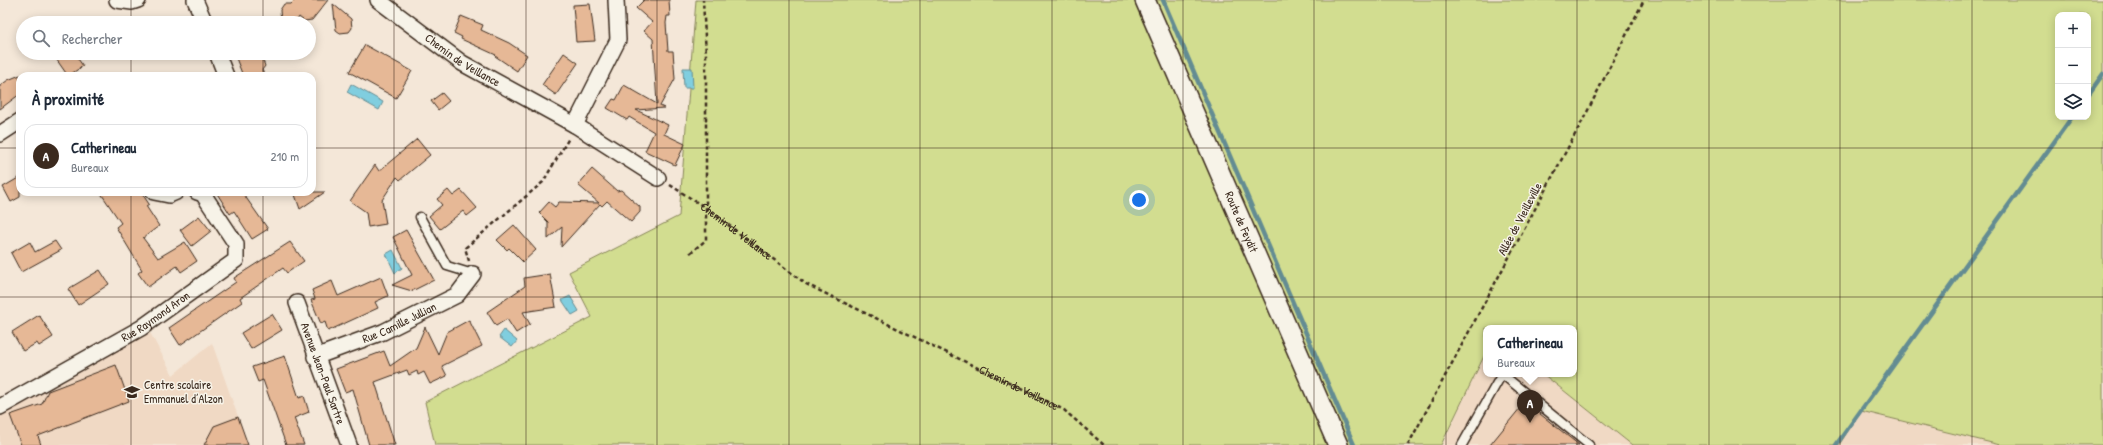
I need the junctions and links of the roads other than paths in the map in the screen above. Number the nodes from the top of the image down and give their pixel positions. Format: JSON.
{"nodes":[{"id":1,"x":117,"y":0,"type":"edge"},
{"id":2,"x":138,"y":0,"type":"edge"},
{"id":3,"x":195,"y":0,"type":"edge"},
{"id":4,"x":378,"y":0,"type":"edge"},
{"id":5,"x":616,"y":0,"type":"edge"},
{"id":6,"x":1145,"y":0,"type":"edge"},
{"id":7,"x":201,"y":16,"type":"edge"},
{"id":8,"x":220,"y":60,"type":"edge"},
{"id":9,"x":224,"y":72,"type":"edge"},
{"id":10,"x":16,"y":124,"type":"edge"},
{"id":11,"x":575,"y":125,"type":"junction"},
{"id":12,"x":0,"y":134,"type":"edge"},
{"id":13,"x":658,"y":178,"type":"road end"},
{"id":14,"x":204,"y":196,"type":"edge"},
{"id":15,"x":420,"y":217,"type":"dead end"},
{"id":16,"x":473,"y":274,"type":"joint"},
{"id":17,"x":296,"y":303,"type":"dead end"},
{"id":18,"x":315,"y":357,"type":"junction"},
{"id":19,"x":1500,"y":377,"type":"edge"},
{"id":20,"x":1506,"y":377,"type":"edge"},
{"id":21,"x":0,"y":407,"type":"edge"},
{"id":22,"x":349,"y":445,"type":"edge"},
{"id":23,"x":1338,"y":445,"type":"edge"},
{"id":24,"x":1462,"y":445,"type":"edge"},
{"id":25,"x":1589,"y":445,"type":"edge"}],
"edges":[{"from":1,"to":2,"type":"street"},
{"from":3,"to":7,"type":"street"},
{"from":4,"to":11,"type":"street","name":"Chemin de Veillance"},
{"from":5,"to":11,"type":"street"},
{"from":6,"to":23,"type":"street","name":"Route de Feydit"},
{"from":8,"to":9,"type":"street"},
{"from":10,"to":12,"type":"street"},
{"from":11,"to":13,"type":"street","name":"Chemin de Veillance"},
{"from":14,"to":21,"type":"street","name":"Rue Raymond Aron"},
{"from":15,"to":16,"type":"lane"},
{"from":16,"to":18,"type":"street","name":"Rue Camille Jullian"},
{"from":17,"to":18,"type":"street","name":"Avenue Jean-Paul Sartre"},
{"from":18,"to":22,"type":"street","name":"Avenue Jean-Paul Sartre"},
{"from":19,"to":24,"type":"lane"},
{"from":20,"to":25,"type":"lane"}]}
